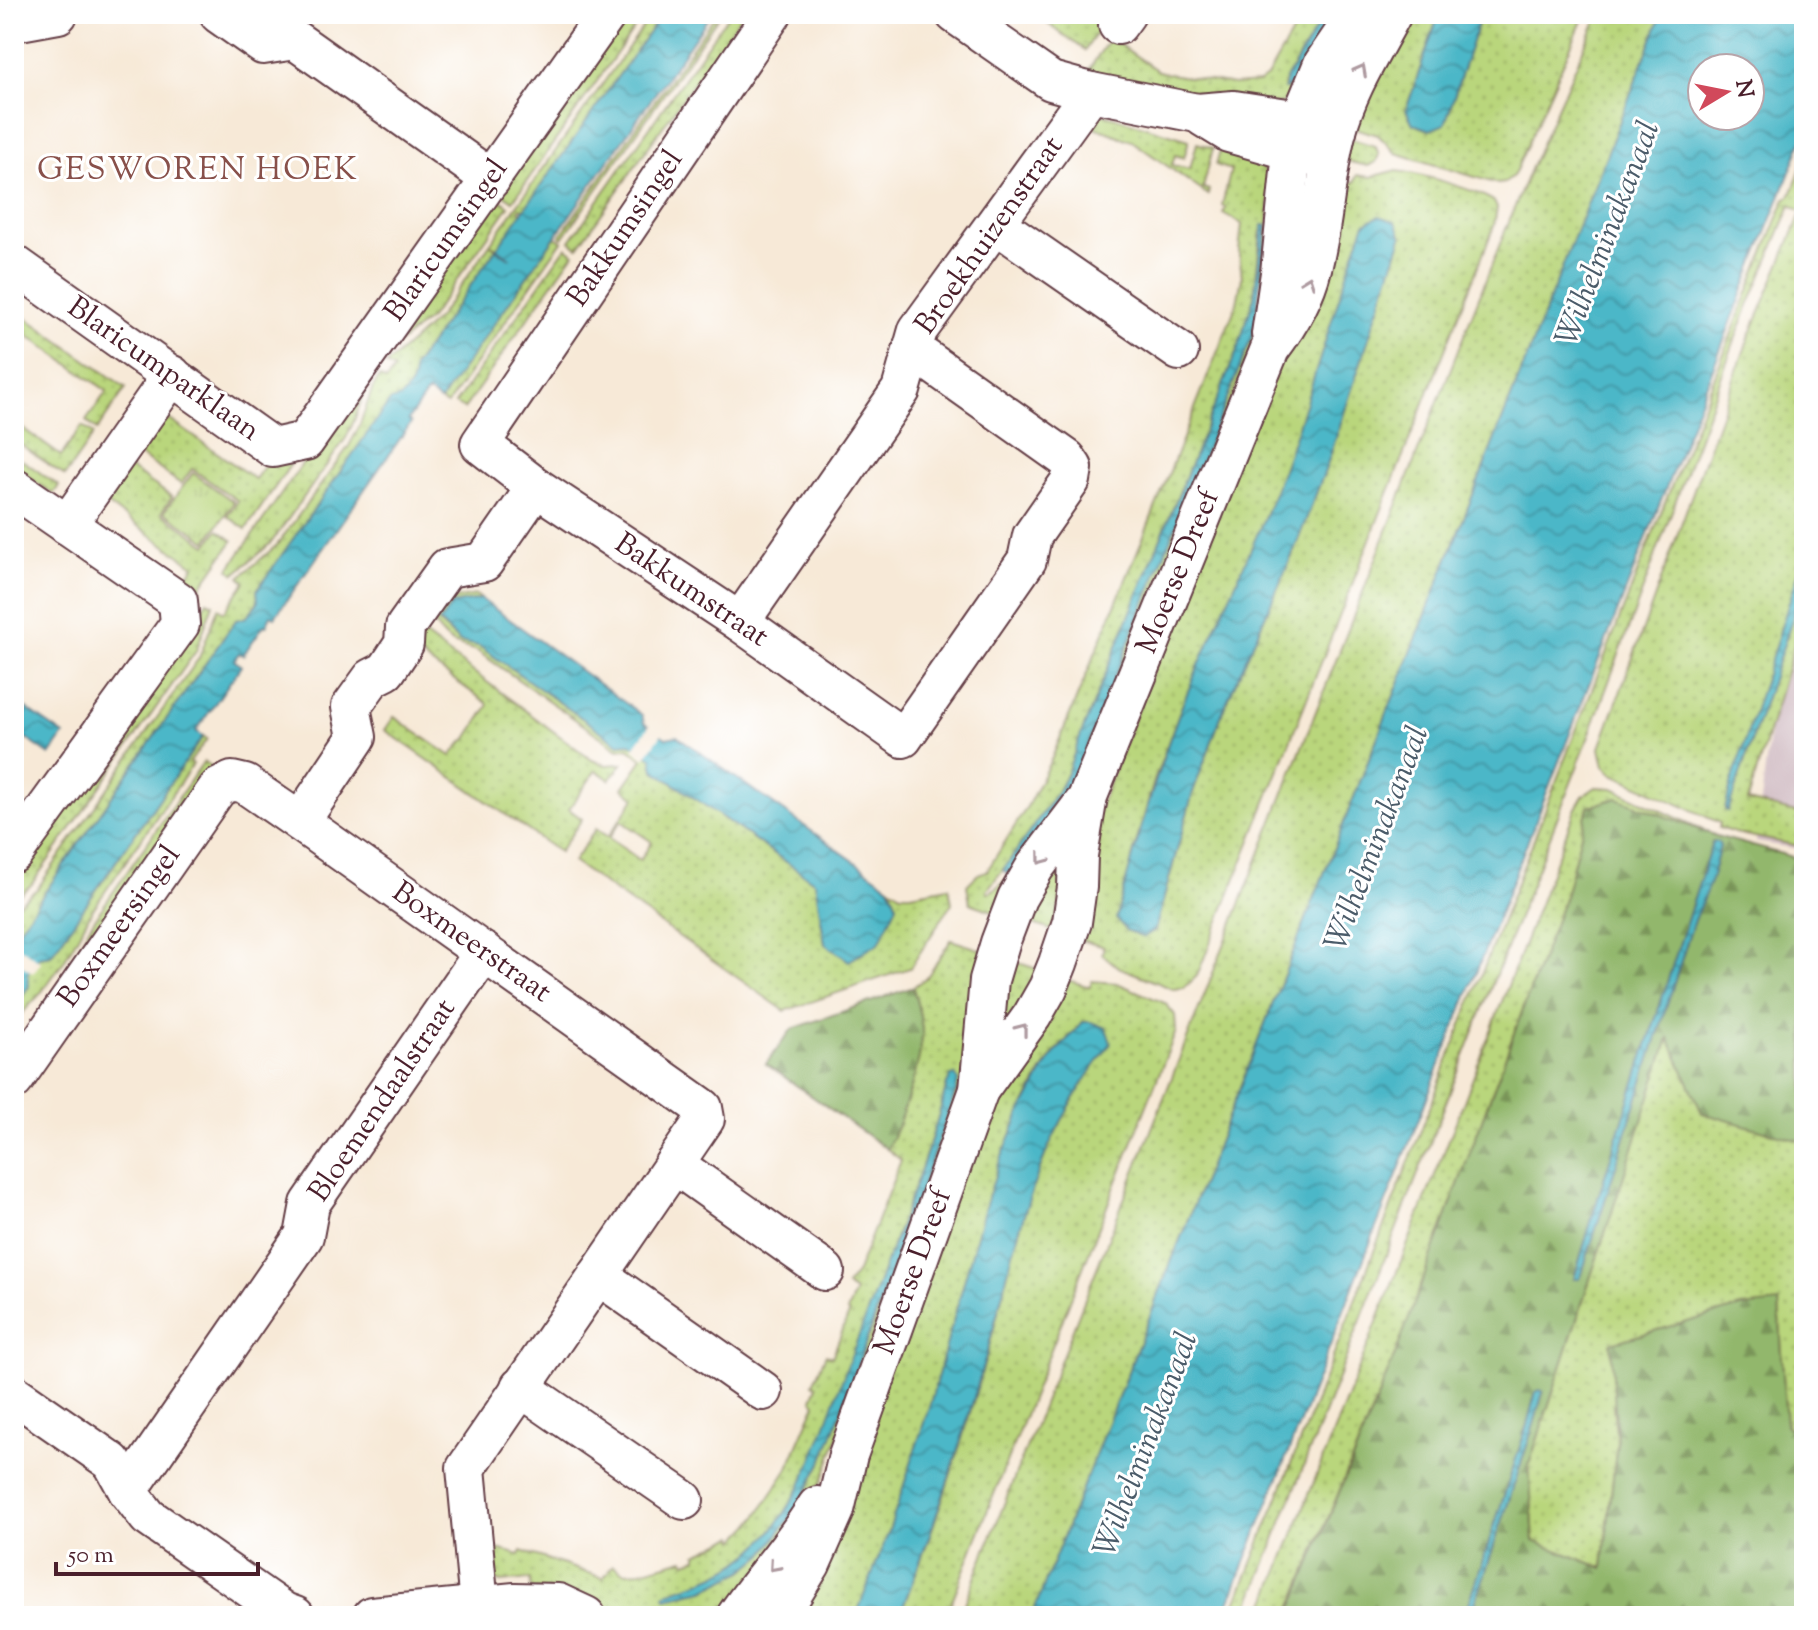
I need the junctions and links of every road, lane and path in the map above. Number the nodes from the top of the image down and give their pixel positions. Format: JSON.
{"nodes":[{"id":1,"x":58,"y":14,"type":"edge"},
{"id":2,"x":219,"y":14,"type":"edge"},
{"id":3,"x":607,"y":14,"type":"edge"},
{"id":4,"x":772,"y":14,"type":"edge"},
{"id":5,"x":955,"y":14,"type":"edge"},
{"id":6,"x":1357,"y":14,"type":"edge"},
{"id":7,"x":1392,"y":14,"type":"edge"},
{"id":8,"x":14,"y":22,"type":"edge"},
{"id":9,"x":1091,"y":92,"type":"junction"},
{"id":10,"x":1297,"y":135,"type":"junction"},
{"id":11,"x":1333,"y":146,"type":"junction"},
{"id":12,"x":491,"y":179,"type":"junction"},
{"id":13,"x":996,"y":224,"type":"junction"},
{"id":14,"x":14,"y":264,"type":"edge"},
{"id":15,"x":1270,"y":349,"type":"junction"},
{"id":16,"x":913,"y":350,"type":"junction"},
{"id":17,"x":1179,"y":351,"type":"dead end"},
{"id":18,"x":172,"y":375,"type":"junction"},
{"id":19,"x":480,"y":444,"type":"joint"},
{"id":20,"x":273,"y":448,"type":"joint"},
{"id":21,"x":536,"y":487,"type":"junction"},
{"id":22,"x":14,"y":488,"type":"edge"},
{"id":23,"x":67,"y":525,"type":"junction"},
{"id":24,"x":740,"y":622,"type":"junction"},
{"id":25,"x":232,"y":781,"type":"joint"},
{"id":26,"x":1088,"y":796,"type":"junction"},
{"id":27,"x":300,"y":822,"type":"junction"},
{"id":28,"x":14,"y":853,"type":"edge"},
{"id":29,"x":484,"y":952,"type":"junction"},
{"id":30,"x":14,"y":1080,"type":"edge"},
{"id":31,"x":979,"y":1090,"type":"junction"},
{"id":32,"x":674,"y":1164,"type":"junction"},
{"id":33,"x":825,"y":1271,"type":"dead end"},
{"id":34,"x":598,"y":1275,"type":"junction"},
{"id":35,"x":520,"y":1387,"type":"junction"},
{"id":36,"x":763,"y":1391,"type":"dead end"},
{"id":37,"x":14,"y":1394,"type":"edge"},
{"id":38,"x":848,"y":1455,"type":"junction"},
{"id":39,"x":128,"y":1491,"type":"junction"},
{"id":40,"x":684,"y":1500,"type":"dead end"},
{"id":41,"x":479,"y":1605,"type":"junction"},
{"id":42,"x":295,"y":1616,"type":"edge"},
{"id":43,"x":372,"y":1616,"type":"edge"},
{"id":44,"x":586,"y":1616,"type":"edge"},
{"id":45,"x":736,"y":1616,"type":"edge"},
{"id":46,"x":779,"y":1616,"type":"edge"}],
"edges":[{"from":1,"to":8,"type":"street"},
{"from":2,"to":12,"type":"street"},
{"from":3,"to":12,"type":"street","name":"Blaricumsingel"},
{"from":4,"to":19,"type":"street","name":"Bakkumsingel"},
{"from":5,"to":9,"type":"street"},
{"from":6,"to":10,"type":"street","name":"Moerse Dreef"},
{"from":11,"to":7,"type":"street","name":"Moerse Dreef","one_way":true},
{"from":9,"to":10,"type":"street"},
{"from":9,"to":13,"type":"street","name":"Broekhuizenstraat"},
{"from":10,"to":11,"type":"street"},
{"from":10,"to":15,"type":"street","name":"Moerse Dreef"},
{"from":15,"to":11,"type":"street","name":"Moerse Dreef","one_way":true},
{"from":12,"to":20,"type":"street","name":"Blaricumsingel"},
{"from":13,"to":16,"type":"street","name":"Broekhuizenstraat"},
{"from":13,"to":17,"type":"street"},
{"from":14,"to":18,"type":"street","name":"Blaricumparklaan"},
{"from":15,"to":26,"type":"street","name":"Moerse Dreef"},
{"from":16,"to":24,"type":"street","name":"Broekhuizenstraat"},
{"from":16,"to":24,"type":"street","name":"Bakkumstraat"},
{"from":18,"to":20,"type":"street","name":"Blaricumparklaan"},
{"from":18,"to":23,"type":"street"},
{"from":19,"to":21,"type":"street","name":"Bakkumstraat"},
{"from":21,"to":24,"type":"street","name":"Bakkumstraat"},
{"from":21,"to":27,"type":"street"},
{"from":22,"to":23,"type":"street"},
{"from":23,"to":28,"type":"street"},
{"from":25,"to":27,"type":"street","name":"Boxmeerstraat"},
{"from":25,"to":30,"type":"street","name":"Boxmeersingel"},
{"from":31,"to":26,"type":"street","name":"Moerse Dreef","one_way":true},
{"from":26,"to":31,"type":"street","name":"Moerse Dreef","one_way":true},
{"from":27,"to":29,"type":"street","name":"Boxmeerstraat"},
{"from":29,"to":32,"type":"street","name":"Boxmeerstraat"},
{"from":29,"to":39,"type":"street","name":"Bloemendaalstraat"},
{"from":31,"to":38,"type":"street","name":"Moerse Dreef"},
{"from":32,"to":33,"type":"street"},
{"from":32,"to":34,"type":"street"},
{"from":34,"to":35,"type":"street"},
{"from":34,"to":36,"type":"street"},
{"from":35,"to":40,"type":"street"},
{"from":35,"to":41,"type":"street"},
{"from":37,"to":39,"type":"street"},
{"from":38,"to":45,"type":"street","name":"Moerse Dreef","one_way":true},
{"from":38,"to":46,"type":"street","name":"Moerse Dreef"},
{"from":39,"to":42,"type":"street"},
{"from":41,"to":43,"type":"street"},
{"from":41,"to":44,"type":"street"}]}
